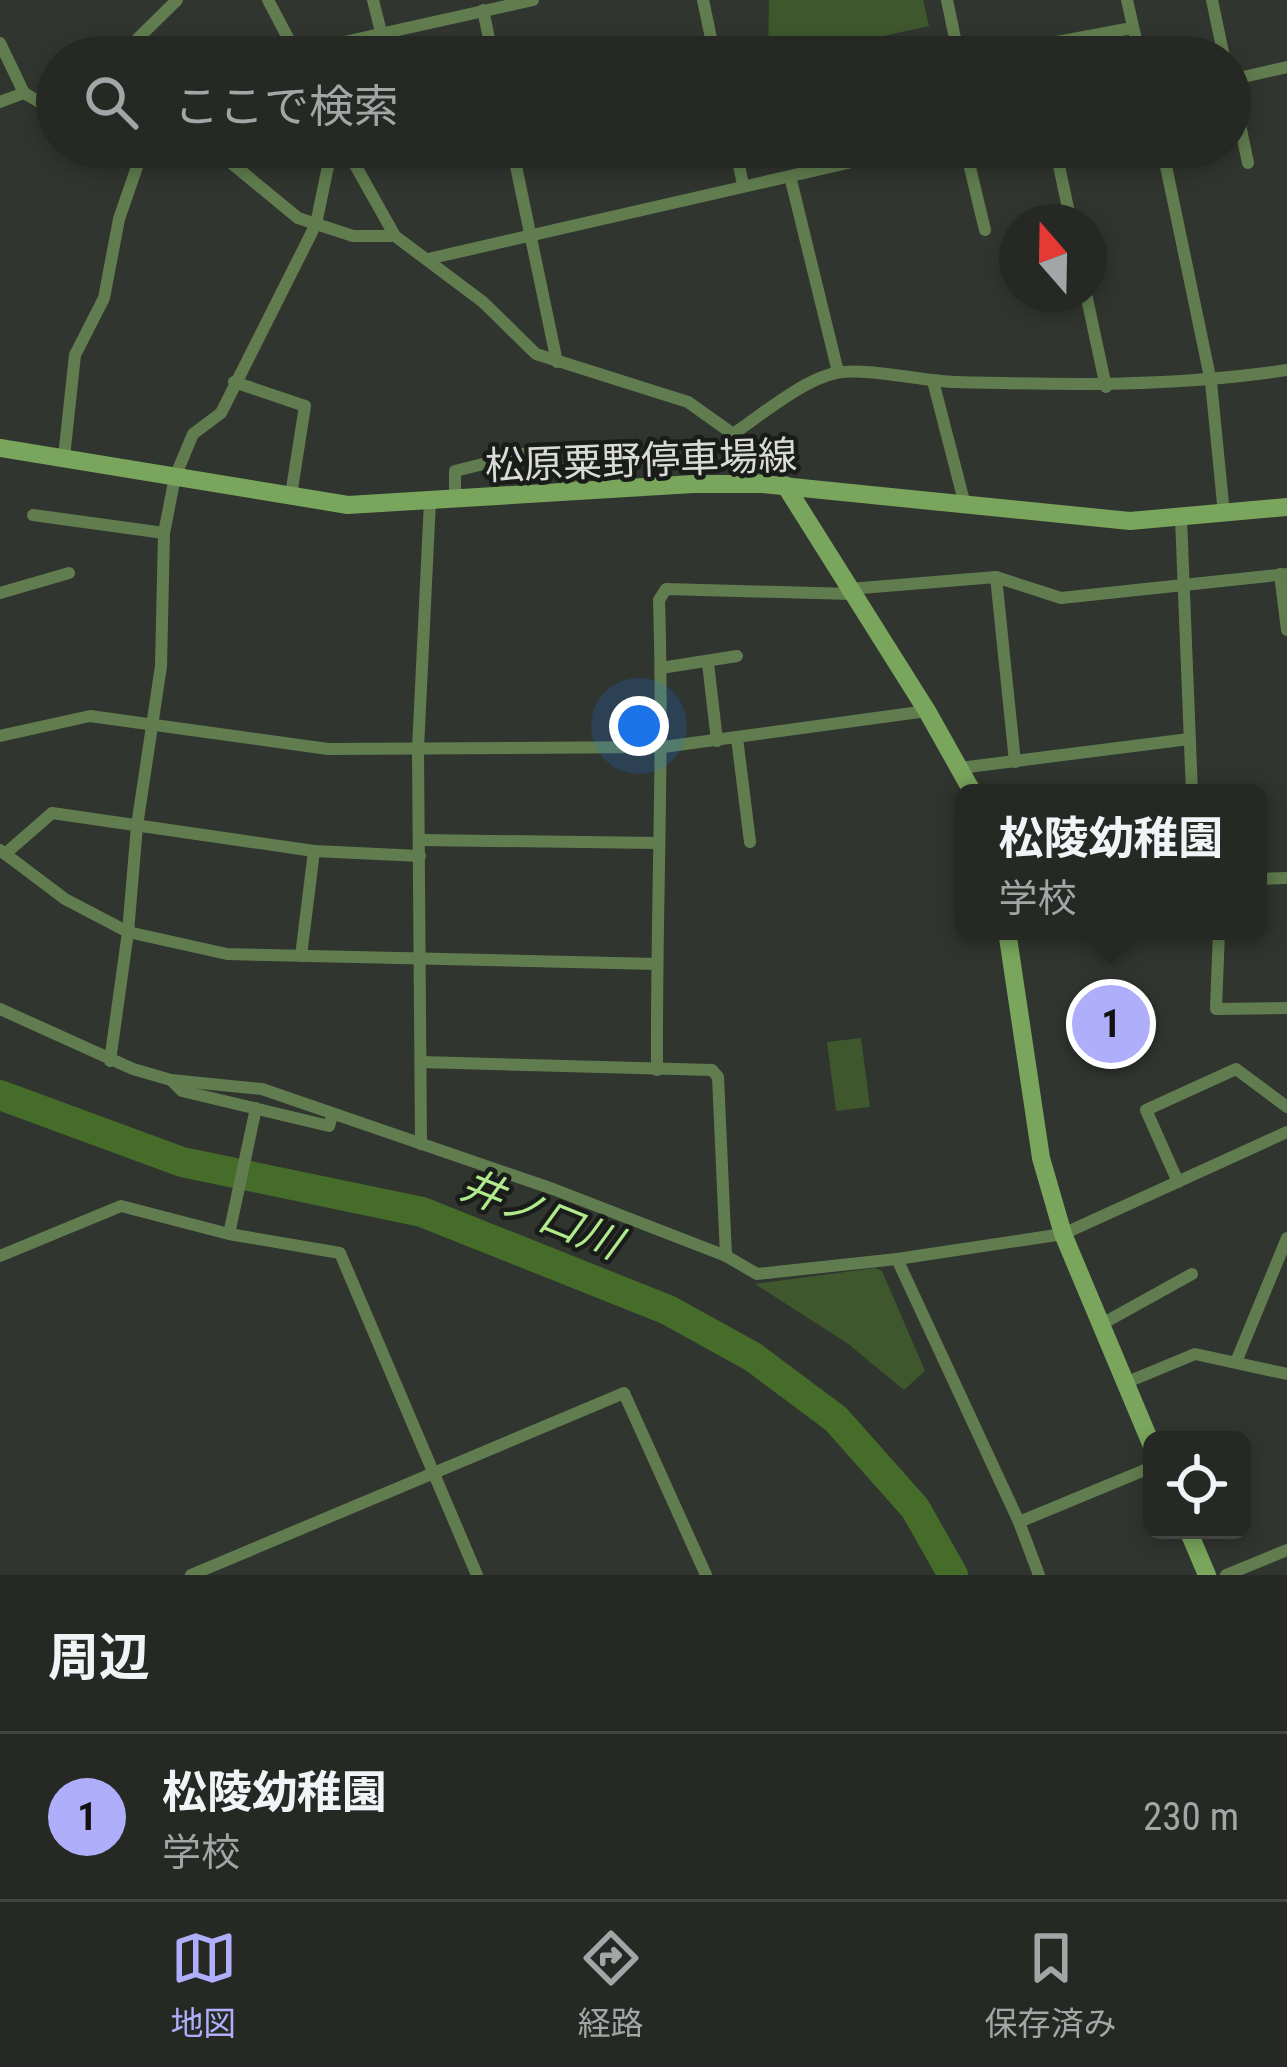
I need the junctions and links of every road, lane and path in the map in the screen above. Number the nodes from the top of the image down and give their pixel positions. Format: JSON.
{"nodes":[{"id":1,"x":176,"y":0,"type":"edge"},
{"id":2,"x":268,"y":0,"type":"edge"},
{"id":3,"x":373,"y":0,"type":"edge"},
{"id":4,"x":533,"y":0,"type":"edge"},
{"id":5,"x":703,"y":0,"type":"edge"},
{"id":6,"x":947,"y":0,"type":"edge"},
{"id":7,"x":1126,"y":0,"type":"edge"},
{"id":8,"x":1212,"y":0,"type":"edge"},
{"id":9,"x":483,"y":10,"type":"junction"},
{"id":10,"x":1132,"y":28,"type":"junction"},
{"id":11,"x":381,"y":32,"type":"junction"},
{"id":12,"x":140,"y":36,"type":"edge"},
{"id":13,"x":287,"y":36,"type":"edge"},
{"id":14,"x":366,"y":36,"type":"edge"},
{"id":15,"x":489,"y":36,"type":"edge"},
{"id":16,"x":711,"y":36,"type":"edge"},
{"id":17,"x":955,"y":36,"type":"edge"},
{"id":18,"x":1089,"y":36,"type":"edge"},
{"id":19,"x":1134,"y":36,"type":"edge"},
{"id":20,"x":1220,"y":36,"type":"edge"},
{"id":21,"x":0,"y":43,"type":"edge"},
{"id":22,"x":1287,"y":68,"type":"edge"},
{"id":23,"x":1251,"y":76,"type":"edge"},
{"id":24,"x":36,"y":95,"type":"edge"},
{"id":25,"x":31,"y":96,"type":"junction"},
{"id":26,"x":36,"y":99,"type":"edge"},
{"id":27,"x":0,"y":102,"type":"edge"},
{"id":28,"x":137,"y":168,"type":"edge"},
{"id":29,"x":237,"y":168,"type":"edge"},
{"id":30,"x":328,"y":168,"type":"edge"},
{"id":31,"x":357,"y":168,"type":"edge"},
{"id":32,"x":516,"y":168,"type":"edge"},
{"id":33,"x":740,"y":168,"type":"edge"},
{"id":34,"x":825,"y":168,"type":"edge"},
{"id":35,"x":970,"y":168,"type":"edge"},
{"id":36,"x":1059,"y":168,"type":"edge"},
{"id":37,"x":1166,"y":168,"type":"edge"},
{"id":38,"x":790,"y":176,"type":"junction"},
{"id":39,"x":743,"y":184,"type":"junction"},
{"id":40,"x":1067,"y":204,"type":"edge"},
{"id":41,"x":316,"y":224,"type":"junction"},
{"id":42,"x":985,"y":230,"type":"dead end"},
{"id":43,"x":530,"y":234,"type":"junction"},
{"id":44,"x":395,"y":236,"type":"junction"},
{"id":45,"x":428,"y":259,"type":"junction"},
{"id":46,"x":1090,"y":312,"type":"edge"},
{"id":47,"x":557,"y":362,"type":"junction"},
{"id":48,"x":1287,"y":370,"type":"edge"},
{"id":49,"x":838,"y":372,"type":"junction"},
{"id":50,"x":933,"y":381,"type":"junction"},
{"id":51,"x":234,"y":382,"type":"junction"},
{"id":52,"x":1211,"y":382,"type":"junction"},
{"id":53,"x":1106,"y":387,"type":"junction"},
{"id":54,"x":733,"y":434,"type":"junction"},
{"id":55,"x":0,"y":448,"type":"edge"},
{"id":56,"x":64,"y":457,"type":"junction"},
{"id":57,"x":176,"y":477,"type":"junction"},
{"id":58,"x":762,"y":484,"type":"junction"},
{"id":59,"x":785,"y":485,"type":"junction"},
{"id":60,"x":578,"y":492,"type":"junction"},
{"id":61,"x":291,"y":496,"type":"junction"},
{"id":62,"x":455,"y":500,"type":"junction"},
{"id":63,"x":430,"y":501,"type":"junction"},
{"id":64,"x":965,"y":505,"type":"junction"},
{"id":65,"x":1287,"y":507,"type":"edge"},
{"id":66,"x":1224,"y":514,"type":"junction"},
{"id":67,"x":33,"y":515,"type":"dead end"},
{"id":68,"x":1181,"y":518,"type":"junction"},
{"id":69,"x":164,"y":533,"type":"junction"},
{"id":70,"x":69,"y":573,"type":"dead end"},
{"id":71,"x":1284,"y":574,"type":"edge"},
{"id":72,"x":996,"y":577,"type":"junction"},
{"id":73,"x":1181,"y":586,"type":"junction"},
{"id":74,"x":851,"y":592,"type":"junction"},
{"id":75,"x":0,"y":593,"type":"edge"},
{"id":76,"x":1287,"y":630,"type":"edge"},
{"id":77,"x":736,"y":656,"type":"dead end"},
{"id":78,"x":708,"y":663,"type":"junction"},
{"id":79,"x":661,"y":668,"type":"junction"},
{"id":80,"x":927,"y":711,"type":"junction"},
{"id":81,"x":153,"y":727,"type":"junction"},
{"id":82,"x":0,"y":736,"type":"edge"},
{"id":83,"x":736,"y":738,"type":"junction"},
{"id":84,"x":1189,"y":739,"type":"junction"},
{"id":85,"x":717,"y":740,"type":"junction"},
{"id":86,"x":663,"y":748,"type":"junction"},
{"id":87,"x":418,"y":749,"type":"junction"},
{"id":88,"x":1015,"y":762,"type":"junction"},
{"id":89,"x":960,"y":768,"type":"junction"},
{"id":90,"x":968,"y":784,"type":"edge"},
{"id":91,"x":1192,"y":784,"type":"edge"},
{"id":92,"x":137,"y":826,"type":"junction"},
{"id":93,"x":420,"y":840,"type":"junction"},
{"id":94,"x":750,"y":842,"type":"dead end"},
{"id":95,"x":658,"y":843,"type":"junction"},
{"id":96,"x":314,"y":851,"type":"junction"},
{"id":97,"x":2,"y":852,"type":"edge"},
{"id":98,"x":420,"y":856,"type":"junction"},
{"id":99,"x":128,"y":932,"type":"junction"},
{"id":100,"x":1008,"y":940,"type":"edge"},
{"id":101,"x":1219,"y":940,"type":"edge"},
{"id":102,"x":301,"y":956,"type":"junction"},
{"id":103,"x":421,"y":958,"type":"junction"},
{"id":104,"x":656,"y":964,"type":"junction"},
{"id":105,"x":1287,"y":1008,"type":"edge"},
{"id":106,"x":0,"y":1009,"type":"edge"},
{"id":107,"x":110,"y":1061,"type":"junction"},
{"id":108,"x":422,"y":1062,"type":"junction"},
{"id":109,"x":657,"y":1070,"type":"junction"},
{"id":110,"x":171,"y":1080,"type":"junction"},
{"id":111,"x":1287,"y":1107,"type":"edge"},
{"id":112,"x":255,"y":1114,"type":"junction"},
{"id":113,"x":332,"y":1116,"type":"junction"},
{"id":114,"x":1287,"y":1132,"type":"edge"},
{"id":115,"x":421,"y":1144,"type":"junction"},
{"id":116,"x":1178,"y":1182,"type":"junction"},
{"id":117,"x":229,"y":1234,"type":"junction"},
{"id":118,"x":1063,"y":1234,"type":"junction"},
{"id":119,"x":1287,"y":1238,"type":"edge"},
{"id":120,"x":0,"y":1256,"type":"edge"},
{"id":121,"x":726,"y":1256,"type":"junction"},
{"id":122,"x":897,"y":1259,"type":"junction"},
{"id":123,"x":1192,"y":1274,"type":"dead end"},
{"id":124,"x":1100,"y":1324,"type":"junction"},
{"id":125,"x":1236,"y":1362,"type":"junction"},
{"id":126,"x":1287,"y":1374,"type":"edge"},
{"id":127,"x":1125,"y":1384,"type":"junction"},
{"id":128,"x":1145,"y":1431,"type":"edge"},
{"id":129,"x":1143,"y":1472,"type":"edge"},
{"id":130,"x":433,"y":1473,"type":"junction"},
{"id":131,"x":1019,"y":1522,"type":"junction"},
{"id":132,"x":1192,"y":1539,"type":"edge"},
{"id":133,"x":1287,"y":1550,"type":"edge"},
{"id":134,"x":191,"y":1575,"type":"edge"},
{"id":135,"x":477,"y":1575,"type":"edge"},
{"id":136,"x":706,"y":1575,"type":"edge"},
{"id":137,"x":1039,"y":1575,"type":"edge"},
{"id":138,"x":1207,"y":1575,"type":"edge"},
{"id":139,"x":1226,"y":1575,"type":"edge"}],
"edges":[{"from":1,"to":12,"type":"street"},
{"from":2,"to":13,"type":"street"},
{"from":3,"to":11,"type":"street"},
{"from":4,"to":9,"type":"street"},
{"from":5,"to":16,"type":"street"},
{"from":6,"to":17,"type":"street"},
{"from":7,"to":10,"type":"street"},
{"from":8,"to":20,"type":"street"},
{"from":9,"to":11,"type":"street"},
{"from":9,"to":15,"type":"street"},
{"from":10,"to":18,"type":"street"},
{"from":10,"to":19,"type":"street"},
{"from":11,"to":14,"type":"street"},
{"from":21,"to":25,"type":"street"},
{"from":22,"to":23,"type":"street"},
{"from":24,"to":25,"type":"street"},
{"from":25,"to":26,"type":"street"},
{"from":25,"to":27,"type":"street"},
{"from":28,"to":56,"type":"street"},
{"from":29,"to":41,"type":"street"},
{"from":30,"to":41,"type":"street"},
{"from":31,"to":44,"type":"street"},
{"from":32,"to":43,"type":"street"},
{"from":33,"to":39,"type":"street"},
{"from":34,"to":38,"type":"street"},
{"from":35,"to":42,"type":"street"},
{"from":36,"to":40,"type":"street"},
{"from":37,"to":52,"type":"street"},
{"from":38,"to":39,"type":"street"},
{"from":38,"to":49,"type":"street"},
{"from":39,"to":43,"type":"street"},
{"from":41,"to":44,"type":"street"},
{"from":41,"to":51,"type":"street"},
{"from":43,"to":45,"type":"street"},
{"from":43,"to":47,"type":"street"},
{"from":44,"to":45,"type":"street"},
{"from":45,"to":47,"type":"street"},
{"from":46,"to":53,"type":"street"},
{"from":47,"to":54,"type":"street"},
{"from":48,"to":52,"type":"street"},
{"from":49,"to":50,"type":"street"},
{"from":49,"to":54,"type":"street"},
{"from":50,"to":53,"type":"street"},
{"from":50,"to":64,"type":"street"},
{"from":51,"to":57,"type":"street"},
{"from":51,"to":61,"type":"street"},
{"from":52,"to":53,"type":"street"},
{"from":52,"to":66,"type":"street"},
{"from":54,"to":58,"type":"street"},
{"from":55,"to":56,"type":"main road","name":"松原粟野停車場線"},
{"from":56,"to":57,"type":"main road","name":"松原粟野停車場線"},
{"from":57,"to":61,"type":"main road","name":"松原粟野停車場線"},
{"from":57,"to":69,"type":"street"},
{"from":58,"to":59,"type":"main road","name":"松原粟野停車場線"},
{"from":58,"to":60,"type":"main road","name":"松原粟野停車場線"},
{"from":59,"to":64,"type":"main road","name":"松原粟野停車場線"},
{"from":59,"to":74,"type":"main road"},
{"from":60,"to":62,"type":"main road","name":"松原粟野停車場線"},
{"from":60,"to":62,"type":"street"},
{"from":61,"to":63,"type":"main road","name":"松原粟野停車場線"},
{"from":62,"to":63,"type":"main road","name":"松原粟野停車場線"},
{"from":63,"to":87,"type":"street"},
{"from":64,"to":68,"type":"main road","name":"松原粟野停車場線"},
{"from":65,"to":66,"type":"main road","name":"松原粟野停車場線"},
{"from":66,"to":68,"type":"main road","name":"松原粟野停車場線"},
{"from":67,"to":69,"type":"street"},
{"from":68,"to":73,"type":"street"},
{"from":69,"to":81,"type":"street"},
{"from":70,"to":75,"type":"street"},
{"from":71,"to":73,"type":"street"},
{"from":71,"to":76,"type":"street"},
{"from":72,"to":73,"type":"street"},
{"from":72,"to":74,"type":"street"},
{"from":72,"to":88,"type":"street"},
{"from":73,"to":84,"type":"street"},
{"from":74,"to":79,"type":"street"},
{"from":74,"to":80,"type":"main road"},
{"from":77,"to":78,"type":"street"},
{"from":78,"to":79,"type":"street"},
{"from":78,"to":85,"type":"street"},
{"from":79,"to":86,"type":"street"},
{"from":80,"to":83,"type":"street"},
{"from":80,"to":89,"type":"main road"},
{"from":81,"to":82,"type":"street"},
{"from":81,"to":87,"type":"street"},
{"from":81,"to":92,"type":"street"},
{"from":83,"to":85,"type":"street"},
{"from":83,"to":94,"type":"street"},
{"from":84,"to":88,"type":"street"},
{"from":84,"to":91,"type":"street"},
{"from":85,"to":86,"type":"street"},
{"from":86,"to":87,"type":"street"},
{"from":86,"to":95,"type":"street"},
{"from":87,"to":93,"type":"street"},
{"from":88,"to":89,"type":"street"},
{"from":89,"to":90,"type":"main road"},
{"from":92,"to":96,"type":"street"},
{"from":92,"to":97,"type":"street"},
{"from":92,"to":99,"type":"street"},
{"from":93,"to":95,"type":"street"},
{"from":93,"to":98,"type":"street"},
{"from":95,"to":104,"type":"street"},
{"from":96,"to":98,"type":"street"},
{"from":96,"to":102,"type":"street"},
{"from":97,"to":99,"type":"street"},
{"from":98,"to":103,"type":"street"},
{"from":99,"to":102,"type":"street"},
{"from":99,"to":107,"type":"street"},
{"from":100,"to":118,"type":"main road"},
{"from":101,"to":105,"type":"street"},
{"from":102,"to":103,"type":"street"},
{"from":103,"to":104,"type":"street"},
{"from":103,"to":108,"type":"street"},
{"from":104,"to":109,"type":"street"},
{"from":106,"to":107,"type":"street"},
{"from":107,"to":110,"type":"street"},
{"from":108,"to":109,"type":"street"},
{"from":108,"to":115,"type":"street"},
{"from":109,"to":121,"type":"street"},
{"from":110,"to":112,"type":"street"},
{"from":110,"to":113,"type":"street"},
{"from":111,"to":116,"type":"street"},
{"from":112,"to":113,"type":"street"},
{"from":112,"to":117,"type":"street"},
{"from":113,"to":115,"type":"street"},
{"from":114,"to":116,"type":"street"},
{"from":115,"to":121,"type":"street"},
{"from":116,"to":118,"type":"street"},
{"from":117,"to":120,"type":"street"},
{"from":117,"to":130,"type":"street"},
{"from":118,"to":122,"type":"street"},
{"from":118,"to":124,"type":"main road"},
{"from":119,"to":125,"type":"street"},
{"from":121,"to":122,"type":"street"},
{"from":122,"to":131,"type":"street"},
{"from":123,"to":124,"type":"street"},
{"from":124,"to":127,"type":"main road"},
{"from":125,"to":126,"type":"street"},
{"from":125,"to":127,"type":"street"},
{"from":127,"to":128,"type":"main road"},
{"from":129,"to":131,"type":"street"},
{"from":130,"to":134,"type":"street"},
{"from":130,"to":135,"type":"street"},
{"from":130,"to":136,"type":"street"},
{"from":131,"to":137,"type":"street"},
{"from":132,"to":138,"type":"main road"},
{"from":133,"to":139,"type":"street"}]}
